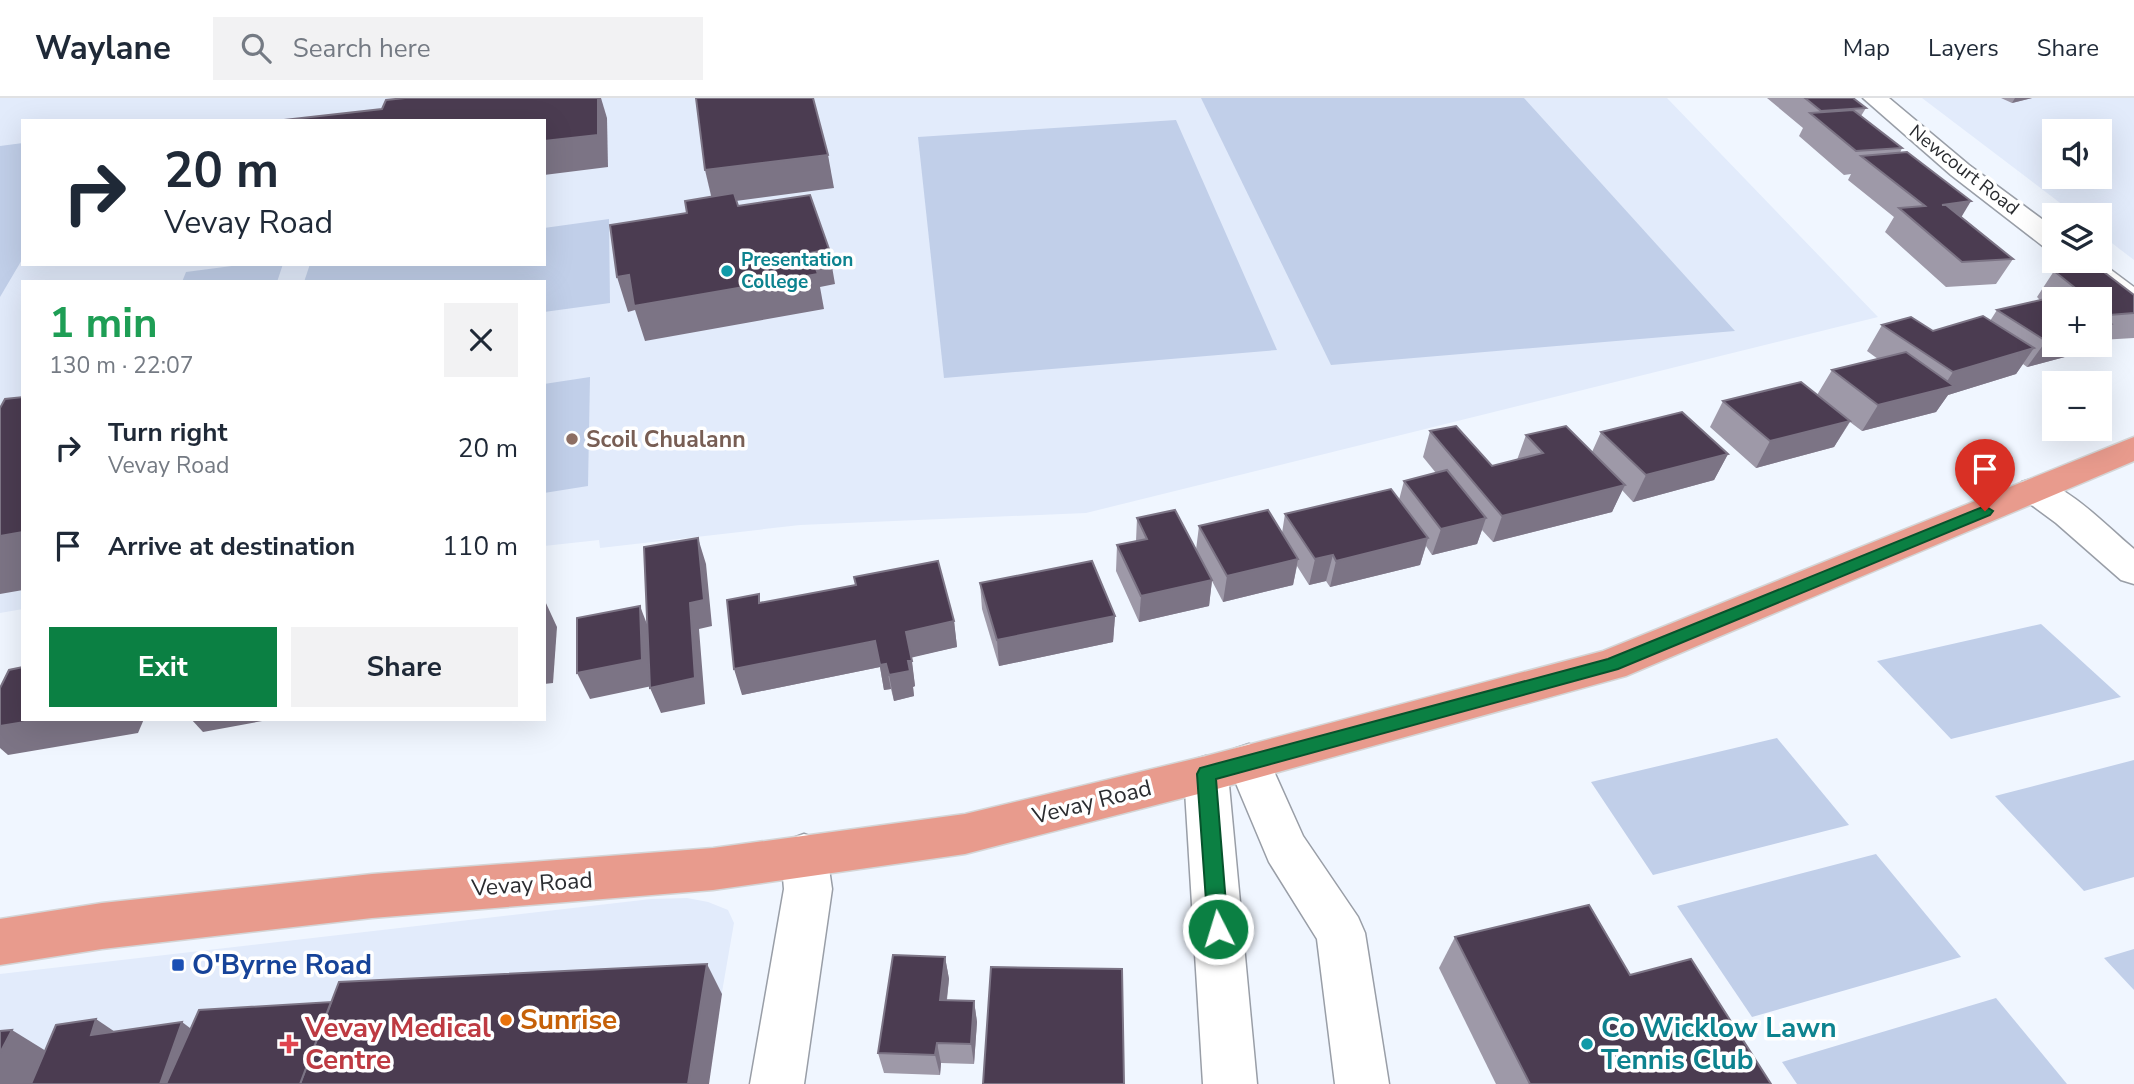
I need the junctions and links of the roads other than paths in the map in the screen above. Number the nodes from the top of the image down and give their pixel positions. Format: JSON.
{"nodes":[{"id":1,"x":1875,"y":98,"type":"edge"},
{"id":2,"x":2042,"y":232,"type":"edge"},
{"id":3,"x":2097,"y":273,"type":"edge"},
{"id":4,"x":2134,"y":301,"type":"edge"},
{"id":5,"x":2134,"y":448,"type":"edge"},
{"id":6,"x":2035,"y":491,"type":"junction"},
{"id":7,"x":2134,"y":570,"type":"edge"},
{"id":8,"x":1228,"y":768,"type":"junction"},
{"id":9,"x":804,"y":855,"type":"junction"},
{"id":10,"x":0,"y":942,"type":"edge"},
{"id":11,"x":777,"y":1084,"type":"edge"},
{"id":12,"x":1230,"y":1084,"type":"edge"},
{"id":13,"x":1362,"y":1084,"type":"edge"}],
"edges":[{"from":1,"to":2,"type":"street","name":"Newcourt Road"},
{"from":3,"to":4,"type":"street"},
{"from":5,"to":6,"type":"main road","name":"Vevay Road"},
{"from":6,"to":7,"type":"street"},
{"from":6,"to":8,"type":"main road","name":"Vevay Road"},
{"from":8,"to":9,"type":"main road","name":"Vevay Road"},
{"from":8,"to":12,"type":"street"},
{"from":8,"to":13,"type":"street"},
{"from":9,"to":10,"type":"main road","name":"Vevay Road"},
{"from":9,"to":11,"type":"street"}]}
